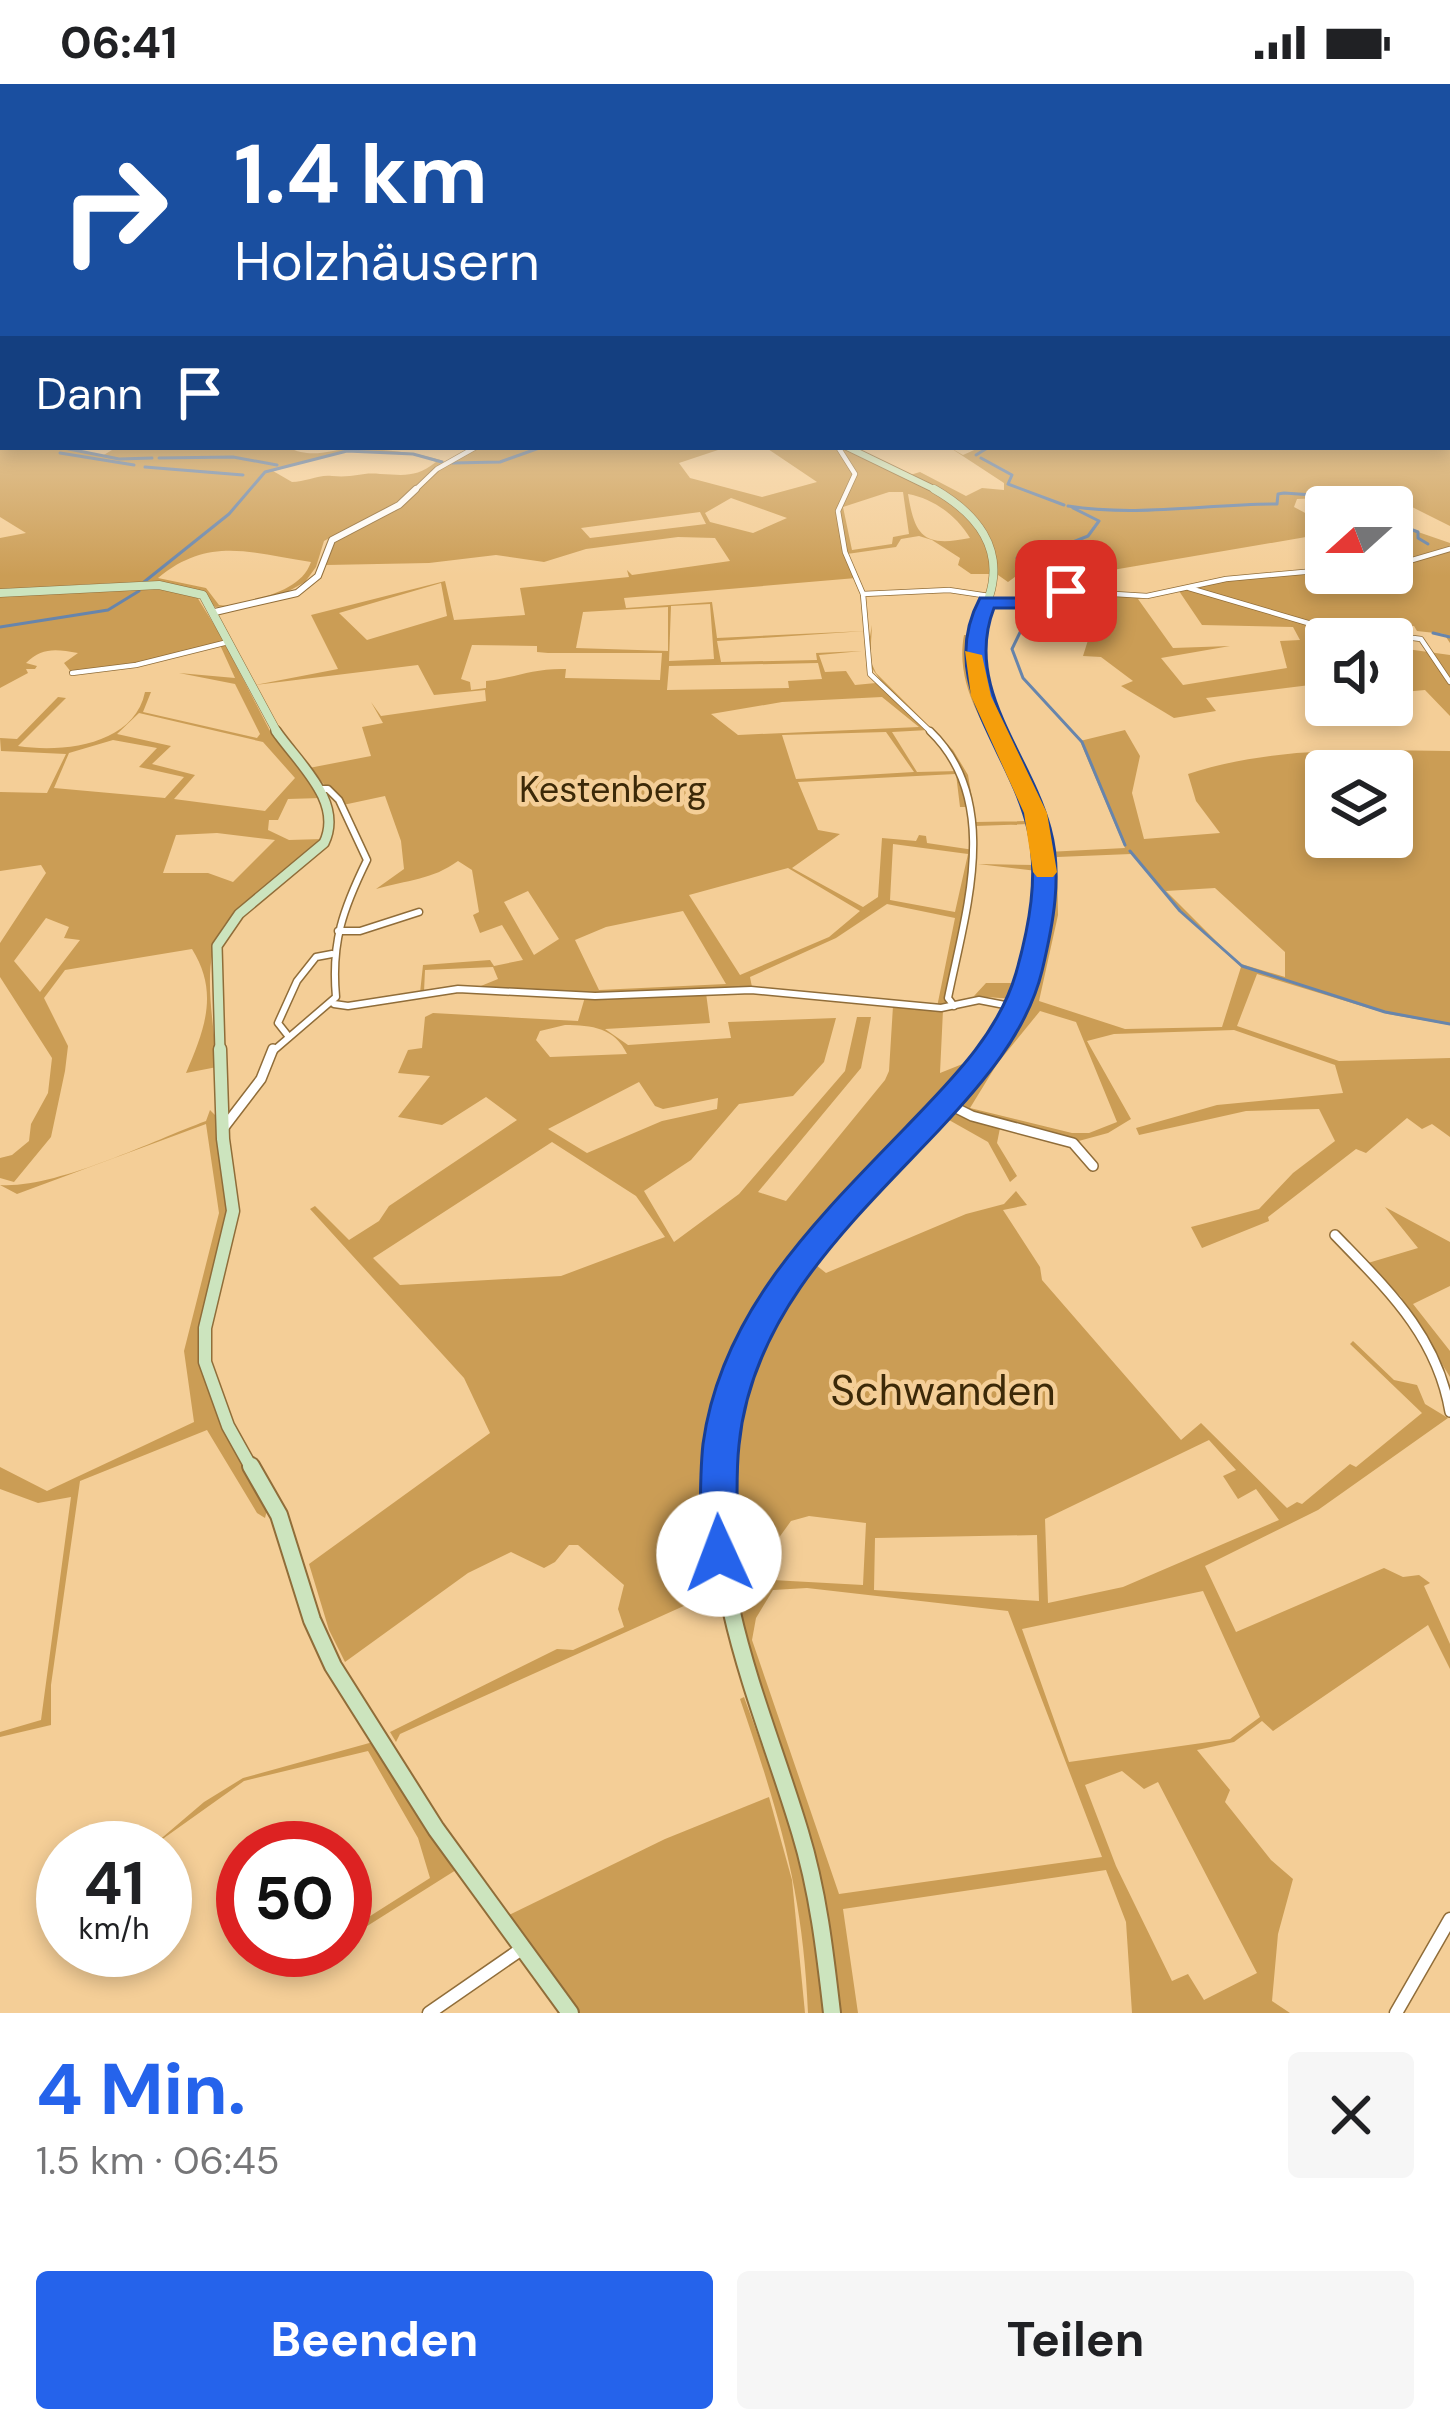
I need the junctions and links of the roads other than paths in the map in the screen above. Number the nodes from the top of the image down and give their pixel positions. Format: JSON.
{"nodes":[{"id":1,"x":471,"y":450,"type":"edge"},
{"id":2,"x":840,"y":450,"type":"edge"},
{"id":3,"x":853,"y":450,"type":"edge"},
{"id":4,"x":1450,"y":549,"type":"edge"},
{"id":5,"x":1413,"y":560,"type":"edge"},
{"id":6,"x":1305,"y":572,"type":"edge"},
{"id":7,"x":1188,"y":587,"type":"junction"},
{"id":8,"x":0,"y":593,"type":"edge"},
{"id":9,"x":863,"y":594,"type":"junction"},
{"id":10,"x":988,"y":599,"type":"junction"},
{"id":11,"x":214,"y":612,"type":"junction"},
{"id":12,"x":228,"y":642,"type":"junction"},
{"id":13,"x":72,"y":674,"type":"dead end"},
{"id":14,"x":1450,"y":682,"type":"edge"},
{"id":15,"x":318,"y":789,"type":"junction"},
{"id":16,"x":419,"y":911,"type":"dead end"},
{"id":17,"x":338,"y":931,"type":"junction"},
{"id":18,"x":332,"y":954,"type":"junction"},
{"id":19,"x":334,"y":1004,"type":"junction"},
{"id":20,"x":954,"y":1006,"type":"junction"},
{"id":21,"x":1015,"y":1007,"type":"junction"},
{"id":22,"x":289,"y":1037,"type":"junction"},
{"id":23,"x":221,"y":1098,"type":"junction"},
{"id":24,"x":247,"y":1101,"type":"junction"},
{"id":25,"x":948,"y":1104,"type":"junction"},
{"id":26,"x":222,"y":1130,"type":"junction"},
{"id":27,"x":1094,"y":1166,"type":"dead end"},
{"id":28,"x":1335,"y":1235,"type":"dead end"},
{"id":29,"x":1449,"y":1398,"type":"edge"},
{"id":30,"x":1450,"y":1412,"type":"edge"},
{"id":31,"x":1450,"y":1919,"type":"edge"},
{"id":32,"x":520,"y":1950,"type":"junction"},
{"id":33,"x":429,"y":2013,"type":"edge"},
{"id":34,"x":570,"y":2013,"type":"edge"},
{"id":35,"x":832,"y":2013,"type":"edge"},
{"id":36,"x":1396,"y":2013,"type":"edge"}],
"edges":[{"from":1,"to":11,"type":"street"},
{"from":2,"to":9,"type":"street"},
{"from":3,"to":10,"type":"main road"},
{"from":4,"to":5,"type":"street"},
{"from":6,"to":7,"type":"street"},
{"from":7,"to":10,"type":"street"},
{"from":7,"to":14,"type":"street"},
{"from":8,"to":11,"type":"main road"},
{"from":9,"to":10,"type":"street"},
{"from":9,"to":20,"type":"street"},
{"from":10,"to":21,"type":"main road"},
{"from":11,"to":12,"type":"main road"},
{"from":12,"to":13,"type":"street"},
{"from":12,"to":15,"type":"main road"},
{"from":15,"to":17,"type":"street"},
{"from":15,"to":23,"type":"main road"},
{"from":16,"to":17,"type":"street"},
{"from":17,"to":18,"type":"street"},
{"from":18,"to":19,"type":"street"},
{"from":18,"to":22,"type":"street"},
{"from":19,"to":20,"type":"street"},
{"from":19,"to":22,"type":"street"},
{"from":20,"to":21,"type":"street"},
{"from":21,"to":25,"type":"main road"},
{"from":22,"to":24,"type":"street"},
{"from":23,"to":24,"type":"street"},
{"from":23,"to":26,"type":"main road"},
{"from":24,"to":26,"type":"street"},
{"from":25,"to":27,"type":"street"},
{"from":25,"to":35,"type":"main road"},
{"from":26,"to":32,"type":"main road"},
{"from":28,"to":29,"type":"street"},
{"from":29,"to":30,"type":"street"},
{"from":31,"to":36,"type":"street"},
{"from":32,"to":33,"type":"street"},
{"from":32,"to":34,"type":"main road"}]}
